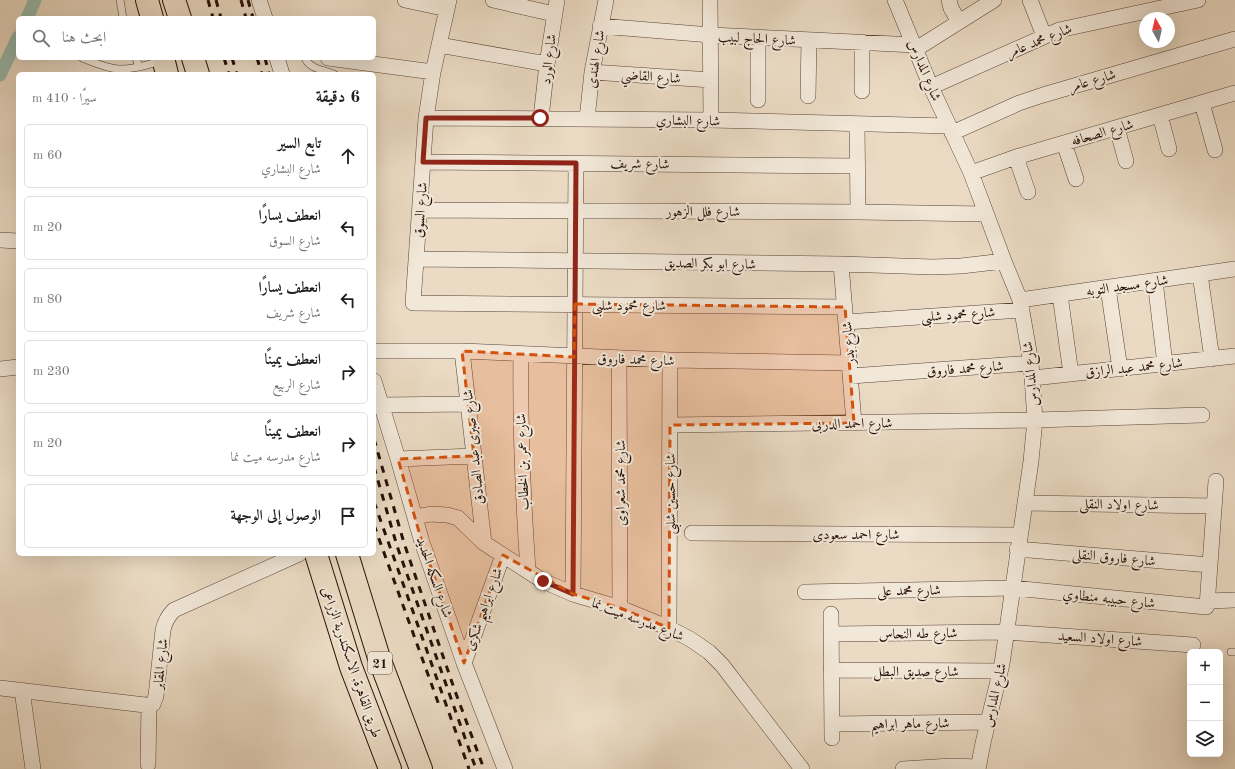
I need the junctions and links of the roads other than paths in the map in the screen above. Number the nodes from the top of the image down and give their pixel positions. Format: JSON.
{"nodes":[{"id":1,"x":120,"y":0,"type":"edge"},
{"id":2,"x":147,"y":0,"type":"edge"},
{"id":3,"x":174,"y":0,"type":"edge"},
{"id":4,"x":259,"y":0,"type":"edge"},
{"id":5,"x":405,"y":0,"type":"edge"},
{"id":6,"x":493,"y":0,"type":"edge"},
{"id":7,"x":606,"y":0,"type":"edge"},
{"id":8,"x":710,"y":0,"type":"edge"},
{"id":9,"x":895,"y":0,"type":"edge"},
{"id":10,"x":949,"y":0,"type":"edge"},
{"id":11,"x":994,"y":0,"type":"edge"},
{"id":12,"x":1030,"y":0,"type":"edge"},
{"id":13,"x":1191,"y":1,"type":"edge"},
{"id":14,"x":448,"y":4,"type":"edge"},
{"id":15,"x":555,"y":7,"type":"edge"},
{"id":16,"x":123,"y":16,"type":"edge"},
{"id":17,"x":151,"y":16,"type":"edge"},
{"id":18,"x":179,"y":16,"type":"edge"},
{"id":19,"x":264,"y":16,"type":"edge"},
{"id":20,"x":959,"y":22,"type":"junction"},
{"id":21,"x":600,"y":26,"type":"junction"},
{"id":22,"x":711,"y":35,"type":"junction"},
{"id":23,"x":1044,"y":36,"type":"junction"},
{"id":24,"x":758,"y":38,"type":"junction"},
{"id":25,"x":1235,"y":39,"type":"edge"},
{"id":26,"x":809,"y":40,"type":"junction"},
{"id":27,"x":862,"y":42,"type":"junction"},
{"id":28,"x":439,"y":45,"type":"junction"},
{"id":29,"x":915,"y":47,"type":"junction"},
{"id":30,"x":88,"y":60,"type":"edge"},
{"id":31,"x":137,"y":60,"type":"edge"},
{"id":32,"x":194,"y":60,"type":"edge"},
{"id":33,"x":278,"y":60,"type":"edge"},
{"id":34,"x":306,"y":60,"type":"edge"},
{"id":35,"x":343,"y":60,"type":"edge"},
{"id":36,"x":164,"y":64,"type":"edge"},
{"id":37,"x":547,"y":64,"type":"junction"},
{"id":38,"x":139,"y":67,"type":"junction"},
{"id":39,"x":197,"y":72,"type":"edge"},
{"id":40,"x":282,"y":72,"type":"edge"},
{"id":41,"x":328,"y":72,"type":"edge"},
{"id":42,"x":433,"y":72,"type":"junction"},
{"id":43,"x":592,"y":72,"type":"junction"},
{"id":44,"x":711,"y":80,"type":"junction"},
{"id":45,"x":932,"y":87,"type":"junction"},
{"id":46,"x":862,"y":91,"type":"dead end"},
{"id":47,"x":1235,"y":93,"type":"edge"},
{"id":48,"x":808,"y":96,"type":"dead end"},
{"id":49,"x":758,"y":100,"type":"dead end"},
{"id":50,"x":1202,"y":103,"type":"junction"},
{"id":51,"x":1160,"y":115,"type":"junction"},
{"id":52,"x":426,"y":118,"type":"junction"},
{"id":53,"x":540,"y":118,"type":"junction"},
{"id":54,"x":587,"y":119,"type":"junction"},
{"id":55,"x":711,"y":120,"type":"junction"},
{"id":56,"x":856,"y":124,"type":"junction"},
{"id":57,"x":1116,"y":128,"type":"junction"},
{"id":58,"x":951,"y":130,"type":"junction"},
{"id":59,"x":1064,"y":143,"type":"junction"},
{"id":60,"x":1169,"y":149,"type":"dead end"},
{"id":61,"x":1215,"y":150,"type":"dead end"},
{"id":62,"x":1016,"y":158,"type":"junction"},
{"id":63,"x":1126,"y":161,"type":"dead end"},
{"id":64,"x":423,"y":162,"type":"junction"},
{"id":65,"x":576,"y":163,"type":"junction"},
{"id":66,"x":856,"y":166,"type":"junction"},
{"id":67,"x":970,"y":173,"type":"junction"},
{"id":68,"x":1076,"y":179,"type":"dead end"},
{"id":69,"x":1028,"y":192,"type":"dead end"},
{"id":70,"x":420,"y":210,"type":"junction"},
{"id":71,"x":576,"y":211,"type":"junction"},
{"id":72,"x":858,"y":212,"type":"junction"},
{"id":73,"x":986,"y":214,"type":"junction"},
{"id":74,"x":0,"y":240,"type":"edge"},
{"id":75,"x":16,"y":241,"type":"edge"},
{"id":76,"x":416,"y":259,"type":"junction"},
{"id":77,"x":575,"y":261,"type":"junction"},
{"id":78,"x":1004,"y":262,"type":"junction"},
{"id":79,"x":841,"y":264,"type":"junction"},
{"id":80,"x":1235,"y":269,"type":"edge"},
{"id":81,"x":1200,"y":274,"type":"junction"},
{"id":82,"x":1155,"y":281,"type":"junction"},
{"id":83,"x":1108,"y":288,"type":"junction"},
{"id":84,"x":1060,"y":295,"type":"junction"},
{"id":85,"x":412,"y":303,"type":"joint"},
{"id":86,"x":575,"y":304,"type":"junction"},
{"id":87,"x":1021,"y":305,"type":"junction"},
{"id":88,"x":845,"y":307,"type":"junction"},
{"id":89,"x":846,"y":322,"type":"junction"},
{"id":90,"x":376,"y":351,"type":"edge"},
{"id":91,"x":462,"y":351,"type":"junction"},
{"id":92,"x":521,"y":354,"type":"junction"},
{"id":93,"x":1235,"y":356,"type":"edge"},
{"id":94,"x":574,"y":357,"type":"junction"},
{"id":95,"x":619,"y":358,"type":"junction"},
{"id":96,"x":1212,"y":359,"type":"junction"},
{"id":97,"x":670,"y":360,"type":"junction"},
{"id":98,"x":1031,"y":363,"type":"junction"},
{"id":99,"x":1165,"y":364,"type":"junction"},
{"id":100,"x":16,"y":367,"type":"edge"},
{"id":101,"x":0,"y":369,"type":"edge"},
{"id":102,"x":1120,"y":369,"type":"junction"},
{"id":103,"x":850,"y":370,"type":"junction"},
{"id":104,"x":1071,"y":374,"type":"junction"},
{"id":105,"x":1033,"y":378,"type":"junction"},
{"id":106,"x":376,"y":387,"type":"edge"},
{"id":107,"x":469,"y":404,"type":"junction"},
{"id":108,"x":382,"y":405,"type":"junction"},
{"id":109,"x":1202,"y":415,"type":"dead end"},
{"id":110,"x":1035,"y":420,"type":"junction"},
{"id":111,"x":854,"y":422,"type":"junction"},
{"id":112,"x":670,"y":425,"type":"junction"},
{"id":113,"x":474,"y":456,"type":"junction"},
{"id":114,"x":398,"y":459,"type":"junction"},
{"id":115,"x":1216,"y":481,"type":"dead end"},
{"id":116,"x":1025,"y":503,"type":"junction"},
{"id":117,"x":1214,"y":506,"type":"junction"},
{"id":118,"x":415,"y":517,"type":"junction"},
{"id":119,"x":692,"y":533,"type":"dead end"},
{"id":120,"x":1019,"y":542,"type":"junction"},
{"id":121,"x":484,"y":543,"type":"junction"},
{"id":122,"x":503,"y":554,"type":"junction"},
{"id":123,"x":295,"y":556,"type":"edge"},
{"id":124,"x":317,"y":556,"type":"edge"},
{"id":125,"x":348,"y":556,"type":"edge"},
{"id":126,"x":1210,"y":565,"type":"junction"},
{"id":127,"x":528,"y":570,"type":"junction"},
{"id":128,"x":1013,"y":588,"type":"junction"},
{"id":129,"x":805,"y":592,"type":"dead end"},
{"id":130,"x":573,"y":594,"type":"junction"},
{"id":131,"x":1235,"y":600,"type":"edge"},
{"id":132,"x":1207,"y":604,"type":"junction"},
{"id":133,"x":620,"y":608,"type":"junction"},
{"id":134,"x":830,"y":614,"type":"dead end"},
{"id":135,"x":669,"y":628,"type":"junction"},
{"id":136,"x":1006,"y":632,"type":"junction"},
{"id":137,"x":831,"y":634,"type":"junction"},
{"id":138,"x":1193,"y":645,"type":"dead end"},
{"id":139,"x":464,"y":663,"type":"junction"},
{"id":140,"x":831,"y":670,"type":"junction"},
{"id":141,"x":1000,"y":671,"type":"junction"},
{"id":142,"x":0,"y":688,"type":"edge"},
{"id":143,"x":22,"y":690,"type":"junction"},
{"id":144,"x":149,"y":705,"type":"junction"},
{"id":145,"x":988,"y":722,"type":"junction"},
{"id":146,"x":148,"y":764,"type":"dead end"},
{"id":147,"x":978,"y":768,"type":"edge"},
{"id":148,"x":33,"y":769,"type":"edge"},
{"id":149,"x":390,"y":769,"type":"edge"},
{"id":150,"x":421,"y":769,"type":"edge"},
{"id":151,"x":505,"y":769,"type":"edge"},
{"id":152,"x":802,"y":769,"type":"edge"},
{"id":153,"x":903,"y":769,"type":"edge"}],
"edges":[{"from":1,"to":16,"type":"lane"},
{"from":2,"to":17,"type":"highway"},
{"from":3,"to":18,"type":"highway"},
{"from":4,"to":19,"type":"street"},
{"from":5,"to":14,"type":"street"},
{"from":6,"to":15,"type":"street"},
{"from":7,"to":21,"type":"street","name":"شارع الهندى"},
{"from":8,"to":22,"type":"street"},
{"from":9,"to":29,"type":"street","name":"شارع المدارس"},
{"from":10,"to":20,"type":"street"},
{"from":11,"to":20,"type":"street"},
{"from":12,"to":23,"type":"street"},
{"from":13,"to":23,"type":"street","name":"شارع محمد عامر"},
{"from":14,"to":28,"type":"street","name":"شارع السوق"},
{"from":15,"to":37,"type":"street","name":"شارع الورد"},
{"from":20,"to":29,"type":"street"},
{"from":21,"to":22,"type":"street","name":"شارع الحاج لبيب"},
{"from":21,"to":43,"type":"street","name":"شارع الهندى"},
{"from":22,"to":24,"type":"street","name":"شارع الحاج لبيب"},
{"from":22,"to":44,"type":"street"},
{"from":23,"to":45,"type":"street","name":"شارع محمد عامر"},
{"from":24,"to":26,"type":"street","name":"شارع الحاج لبيب"},
{"from":24,"to":49,"type":"street"},
{"from":25,"to":58,"type":"street","name":"شارع عامر"},
{"from":26,"to":27,"type":"street","name":"شارع الحاج لبيب"},
{"from":26,"to":48,"type":"street"},
{"from":27,"to":29,"type":"street","name":"شارع الحاج لبيب"},
{"from":27,"to":46,"type":"street"},
{"from":28,"to":37,"type":"street"},
{"from":28,"to":42,"type":"street","name":"شارع السوق"},
{"from":29,"to":45,"type":"street","name":"شارع المدارس"},
{"from":30,"to":38,"type":"lane"},
{"from":31,"to":38,"type":"lane"},
{"from":32,"to":39,"type":"highway"},
{"from":33,"to":40,"type":"street"},
{"from":34,"to":41,"type":"lane"},
{"from":35,"to":42,"type":"street"},
{"from":36,"to":38,"type":"lane"},
{"from":37,"to":53,"type":"street","name":"شارع الورد"},
{"from":42,"to":52,"type":"street","name":"شارع السوق"},
{"from":43,"to":44,"type":"street","name":"شارع القاضي"},
{"from":43,"to":54,"type":"street","name":"شارع الهندى"},
{"from":44,"to":55,"type":"street"},
{"from":45,"to":58,"type":"street","name":"شارع المدارس"},
{"from":47,"to":50,"type":"street","name":"شارع الصحافه"},
{"from":50,"to":51,"type":"street","name":"شارع الصحافه"},
{"from":50,"to":61,"type":"street"},
{"from":51,"to":57,"type":"street","name":"شارع الصحافه"},
{"from":51,"to":60,"type":"street"},
{"from":52,"to":53,"type":"street","name":"شارع البشاري"},
{"from":52,"to":64,"type":"street","name":"شارع السوق"},
{"from":53,"to":54,"type":"street","name":"شارع البشاري"},
{"from":54,"to":55,"type":"street","name":"شارع البشاري"},
{"from":55,"to":56,"type":"street","name":"شارع البشاري"},
{"from":56,"to":58,"type":"street","name":"شارع البشاري"},
{"from":56,"to":66,"type":"street"},
{"from":57,"to":59,"type":"street","name":"شارع الصحافه"},
{"from":57,"to":63,"type":"street"},
{"from":58,"to":67,"type":"street","name":"شارع المدارس"},
{"from":59,"to":62,"type":"street","name":"شارع الصحافه"},
{"from":59,"to":68,"type":"street"},
{"from":62,"to":67,"type":"street","name":"شارع الصحافه"},
{"from":62,"to":69,"type":"street"},
{"from":64,"to":65,"type":"street","name":"شارع شريف"},
{"from":64,"to":70,"type":"street","name":"شارع السوق"},
{"from":65,"to":66,"type":"street","name":"شارع شريف"},
{"from":65,"to":71,"type":"street"},
{"from":66,"to":72,"type":"street"},
{"from":67,"to":73,"type":"street","name":"شارع المدارس"},
{"from":70,"to":71,"type":"street","name":"شارع فلل الزهور"},
{"from":70,"to":76,"type":"street","name":"شارع السوق"},
{"from":71,"to":72,"type":"street","name":"شارع فلل الزهور"},
{"from":71,"to":77,"type":"street"},
{"from":72,"to":73,"type":"street","name":"شارع فلل الزهور"},
{"from":73,"to":78,"type":"street","name":"شارع المدارس"},
{"from":74,"to":75,"type":"street"},
{"from":76,"to":77,"type":"street","name":"شارع ابو بكر الصديق"},
{"from":76,"to":85,"type":"street","name":"شارع السوق"},
{"from":77,"to":79,"type":"street","name":"شارع ابو بكر الصديق"},
{"from":77,"to":86,"type":"street"},
{"from":78,"to":79,"type":"street","name":"شارع ابو بكر الصديق"},
{"from":78,"to":87,"type":"street","name":"شارع المدارس"},
{"from":79,"to":88,"type":"street","name":"شارع بدر"},
{"from":80,"to":81,"type":"street","name":"شارع مسجد التوبه"},
{"from":81,"to":82,"type":"street","name":"شارع مسجد التوبه"},
{"from":81,"to":96,"type":"street"},
{"from":82,"to":83,"type":"street","name":"شارع مسجد التوبه"},
{"from":82,"to":99,"type":"street"},
{"from":83,"to":84,"type":"street","name":"شارع مسجد التوبه"},
{"from":83,"to":102,"type":"street"},
{"from":84,"to":87,"type":"street","name":"شارع مسجد التوبه"},
{"from":84,"to":104,"type":"street"},
{"from":85,"to":86,"type":"street","name":"شارع محمود شلبى"},
{"from":86,"to":88,"type":"street","name":"شارع محمود شلبى"},
{"from":86,"to":94,"type":"street"},
{"from":87,"to":89,"type":"street","name":"شارع محمود شلبى"},
{"from":87,"to":98,"type":"street","name":"شارع المدارس"},
{"from":88,"to":89,"type":"street","name":"شارع بدر"},
{"from":89,"to":103,"type":"street","name":"شارع بدر"},
{"from":90,"to":91,"type":"street","name":"شارع محمد فاروق"},
{"from":91,"to":92,"type":"street","name":"شارع محمد فاروق"},
{"from":91,"to":107,"type":"street","name":"شارع صبرى عبد الصادق"},
{"from":92,"to":94,"type":"street","name":"شارع محمد فاروق"},
{"from":92,"to":127,"type":"street","name":"شارع عمر بن الخطاب"},
{"from":93,"to":96,"type":"street","name":"شارع محمد عبد الرازق"},
{"from":94,"to":95,"type":"street","name":"شارع محمد فاروق"},
{"from":94,"to":130,"type":"street"},
{"from":95,"to":97,"type":"street","name":"شارع محمد فاروق"},
{"from":95,"to":133,"type":"street","name":"شارع محمد شعراوى"},
{"from":96,"to":99,"type":"street","name":"شارع محمد عبد الرازق"},
{"from":97,"to":103,"type":"street","name":"شارع محمد فاروق"},
{"from":97,"to":112,"type":"street","name":"شارع حسين شلبى"},
{"from":98,"to":103,"type":"street","name":"شارع محمد فاروق"},
{"from":98,"to":105,"type":"street","name":"شارع المدارس"},
{"from":99,"to":102,"type":"street","name":"شارع محمد عبد الرازق"},
{"from":100,"to":101,"type":"street"},
{"from":102,"to":104,"type":"street","name":"شارع محمد عبد الرازق"},
{"from":103,"to":111,"type":"street","name":"شارع بدر"},
{"from":104,"to":105,"type":"street","name":"شارع محمد عبد الرازق"},
{"from":105,"to":110,"type":"street","name":"شارع المدارس"},
{"from":106,"to":108,"type":"street","name":"شارع السكه الحديد"},
{"from":107,"to":108,"type":"street"},
{"from":107,"to":113,"type":"street","name":"شارع صبرى عبد الصادق"},
{"from":108,"to":114,"type":"street","name":"شارع السكه الحديد"},
{"from":109,"to":110,"type":"street","name":"شارع احمد الدربى"},
{"from":110,"to":111,"type":"street","name":"شارع احمد الدربى"},
{"from":110,"to":116,"type":"street","name":"شارع المدارس"},
{"from":111,"to":112,"type":"street","name":"شارع احمد الدربى"},
{"from":112,"to":135,"type":"street","name":"شارع حسين شلبى"},
{"from":113,"to":114,"type":"street"},
{"from":113,"to":121,"type":"street","name":"شارع صبرى عبد الصادق"},
{"from":114,"to":118,"type":"street","name":"شارع السكه الحديد"},
{"from":115,"to":117,"type":"street"},
{"from":116,"to":117,"type":"street","name":"شارع اولاد النقلى"},
{"from":116,"to":120,"type":"street","name":"شارع المدارس"},
{"from":117,"to":126,"type":"street"},
{"from":118,"to":121,"type":"street","name":"شارع مدرسه ميت نما"},
{"from":118,"to":139,"type":"street","name":"شارع السكه الحديد"},
{"from":119,"to":120,"type":"street","name":"شارع احمد سعودى"},
{"from":120,"to":126,"type":"street","name":"شارع فاروق النقلى"},
{"from":120,"to":128,"type":"street","name":"شارع المدارس"},
{"from":121,"to":122,"type":"street","name":"شارع مدرسه ميت نما"},
{"from":122,"to":127,"type":"street","name":"شارع مدرسه ميت نما"},
{"from":122,"to":139,"type":"street","name":"شارع ابراهيم شكرى"},
{"from":123,"to":144,"type":"street","name":"شارع المقابر"},
{"from":124,"to":149,"type":"highway","name":"طريق القاهرة, الاسكندرية الزراعى","number":"21"},
{"from":125,"to":150,"type":"highway","name":"طريق القاهرة, الاسكندرية الزراعى","number":"21"},
{"from":126,"to":132,"type":"street"},
{"from":127,"to":130,"type":"street","name":"شارع مدرسه ميت نما"},
{"from":128,"to":129,"type":"street","name":"شارع محمد على"},
{"from":128,"to":132,"type":"street","name":"شارع حبيبه منطاوي"},
{"from":128,"to":136,"type":"street","name":"شارع المدارس"},
{"from":130,"to":133,"type":"street","name":"شارع مدرسه ميت نما"},
{"from":131,"to":132,"type":"street","name":"شارع حبيبه منطاوي"},
{"from":133,"to":135,"type":"street","name":"شارع مدرسه ميت نما"},
{"from":134,"to":137,"type":"street"},
{"from":135,"to":152,"type":"street","name":"شارع مدرسه ميت نما"},
{"from":136,"to":137,"type":"street","name":"شارع طه النحاس"},
{"from":136,"to":138,"type":"street","name":"شارع اولاد السعيد"},
{"from":136,"to":141,"type":"street","name":"شارع المدارس"},
{"from":137,"to":140,"type":"street"},
{"from":139,"to":151,"type":"street","name":"شارع السكه الحديد"},
{"from":140,"to":141,"type":"street","name":"شارع صديق البطل"},
{"from":140,"to":145,"type":"street","name":"شارع ماهر ابراهيم"},
{"from":141,"to":145,"type":"street","name":"شارع المدارس"},
{"from":142,"to":143,"type":"street","name":"شارع المقابر"},
{"from":143,"to":144,"type":"street","name":"شارع المقابر"},
{"from":143,"to":148,"type":"street"},
{"from":144,"to":146,"type":"street"},
{"from":145,"to":147,"type":"street","name":"شارع المدارس"},
{"from":147,"to":153,"type":"street"}]}
